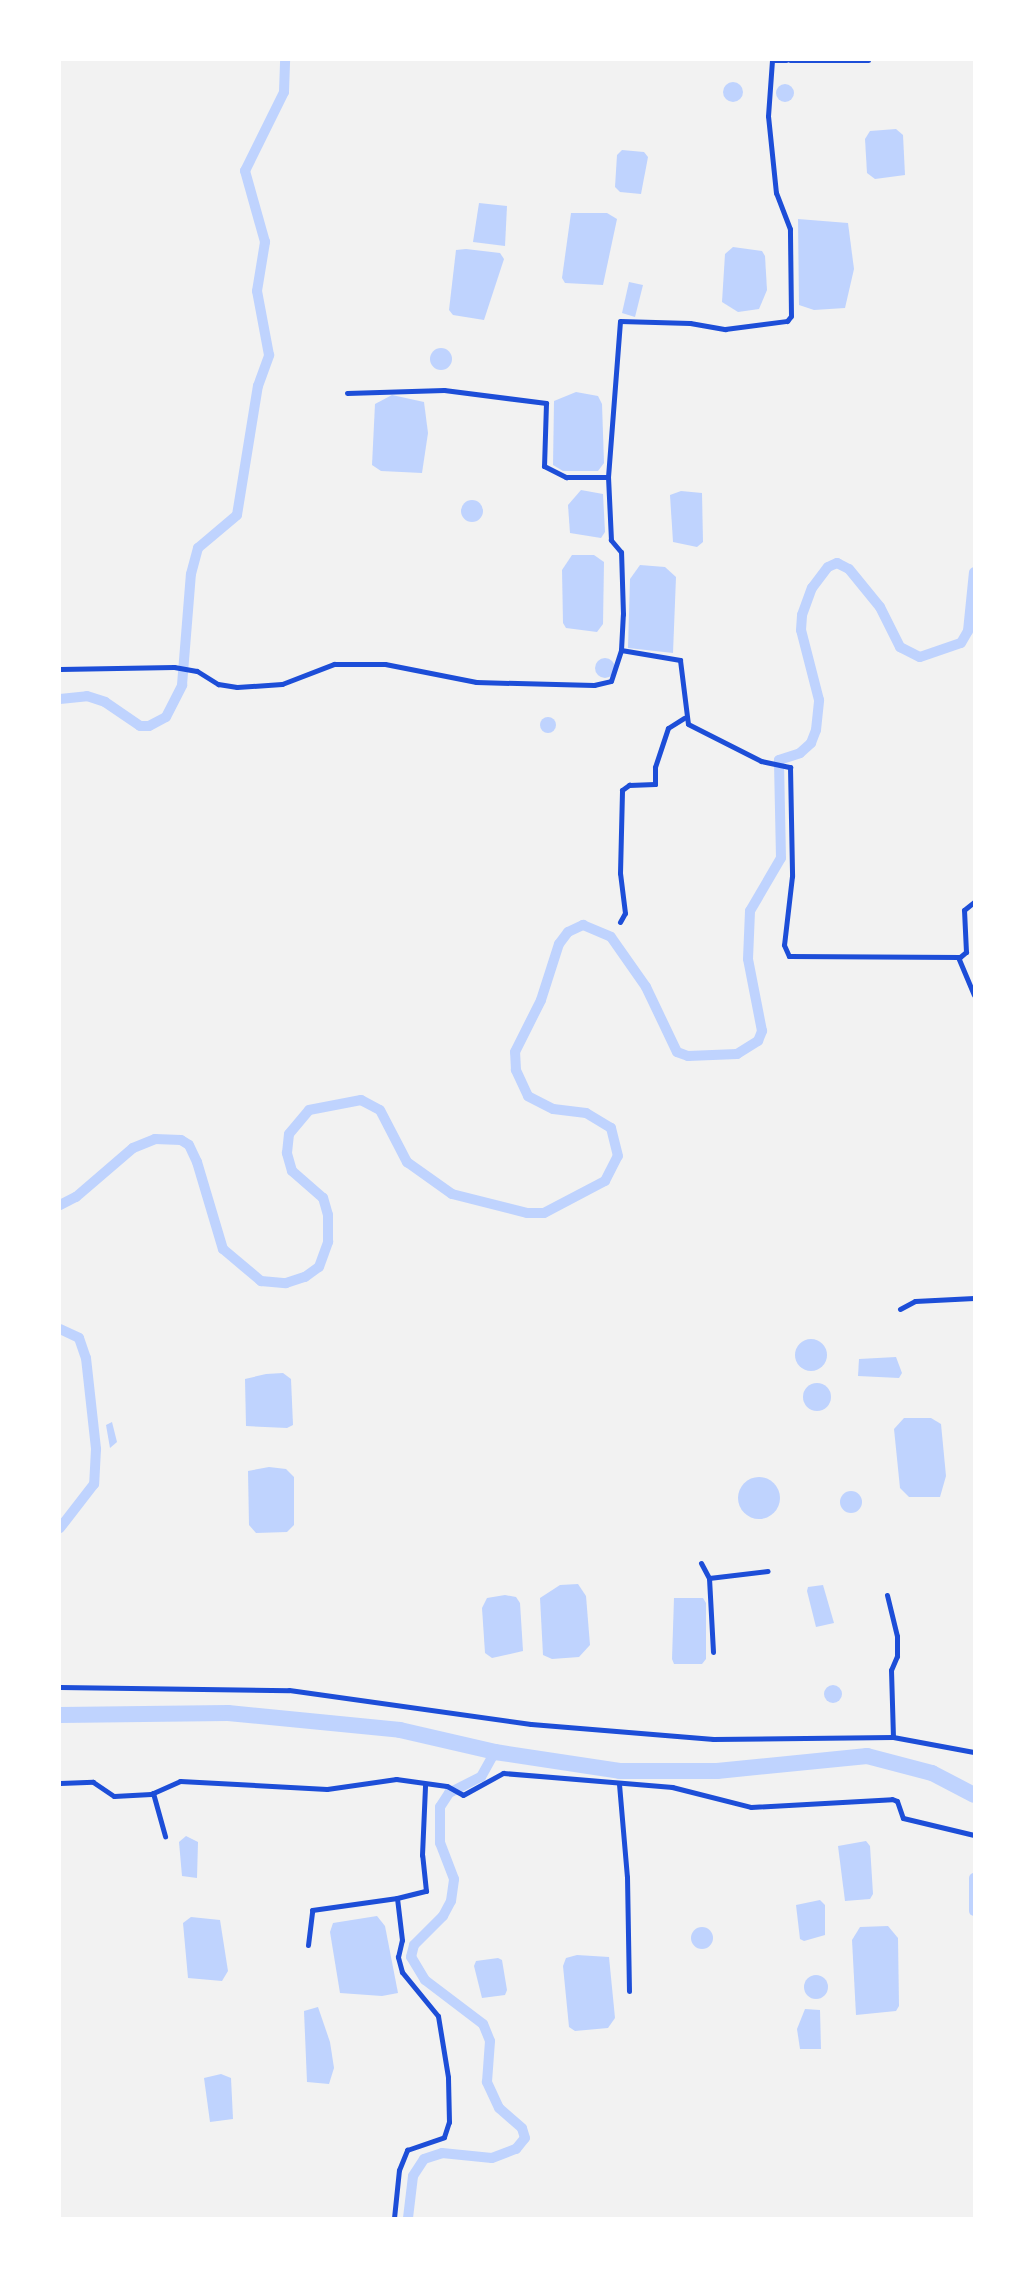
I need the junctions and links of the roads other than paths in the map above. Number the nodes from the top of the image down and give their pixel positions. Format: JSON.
{"nodes":[{"id":1,"x":788,"y":60,"type":"edge"},
{"id":2,"x":868,"y":60,"type":"edge"},
{"id":3,"x":347,"y":393,"type":"dead end"},
{"id":4,"x":608,"y":477,"type":"junction"},
{"id":5,"x":621,"y":650,"type":"junction"},
{"id":6,"x":60,"y":669,"type":"edge"},
{"id":7,"x":684,"y":718,"type":"junction"},
{"id":8,"x":975,"y":902,"type":"edge"},
{"id":9,"x":620,"y":922,"type":"dead end"},
{"id":10,"x":958,"y":957,"type":"junction"},
{"id":11,"x":975,"y":995,"type":"edge"},
{"id":12,"x":975,"y":1298,"type":"edge"},
{"id":13,"x":900,"y":1308,"type":"dead end"},
{"id":14,"x":701,"y":1563,"type":"dead end"},
{"id":15,"x":768,"y":1571,"type":"dead end"},
{"id":16,"x":709,"y":1578,"type":"junction"},
{"id":17,"x":887,"y":1595,"type":"dead end"},
{"id":18,"x":713,"y":1653,"type":"dead end"},
{"id":19,"x":60,"y":1687,"type":"edge"},
{"id":20,"x":892,"y":1737,"type":"junction"},
{"id":21,"x":975,"y":1752,"type":"edge"},
{"id":22,"x":60,"y":1783,"type":"edge"},
{"id":23,"x":619,"y":1784,"type":"junction"},
{"id":24,"x":425,"y":1785,"type":"junction"},
{"id":25,"x":153,"y":1793,"type":"junction"},
{"id":26,"x":975,"y":1835,"type":"edge"},
{"id":27,"x":165,"y":1836,"type":"dead end"},
{"id":28,"x":397,"y":1898,"type":"junction"},
{"id":29,"x":308,"y":1945,"type":"dead end"},
{"id":30,"x":629,"y":1991,"type":"dead end"},
{"id":31,"x":394,"y":2218,"type":"edge"}],
"edges":[{"from":1,"to":2,"type":"street"},
{"from":1,"to":4,"type":"street"},
{"from":3,"to":4,"type":"street"},
{"from":4,"to":5,"type":"street"},
{"from":5,"to":6,"type":"street"},
{"from":5,"to":7,"type":"street"},
{"from":7,"to":9,"type":"street"},
{"from":7,"to":10,"type":"street"},
{"from":8,"to":10,"type":"street"},
{"from":10,"to":11,"type":"street"},
{"from":12,"to":13,"type":"street"},
{"from":14,"to":16,"type":"street"},
{"from":15,"to":16,"type":"street"},
{"from":16,"to":18,"type":"street"},
{"from":17,"to":20,"type":"street"},
{"from":19,"to":20,"type":"street"},
{"from":20,"to":21,"type":"street"},
{"from":22,"to":25,"type":"street"},
{"from":23,"to":24,"type":"street"},
{"from":23,"to":26,"type":"street"},
{"from":23,"to":30,"type":"street"},
{"from":24,"to":25,"type":"street"},
{"from":24,"to":28,"type":"street"},
{"from":25,"to":27,"type":"street"},
{"from":28,"to":29,"type":"street"},
{"from":28,"to":31,"type":"street"}]}
